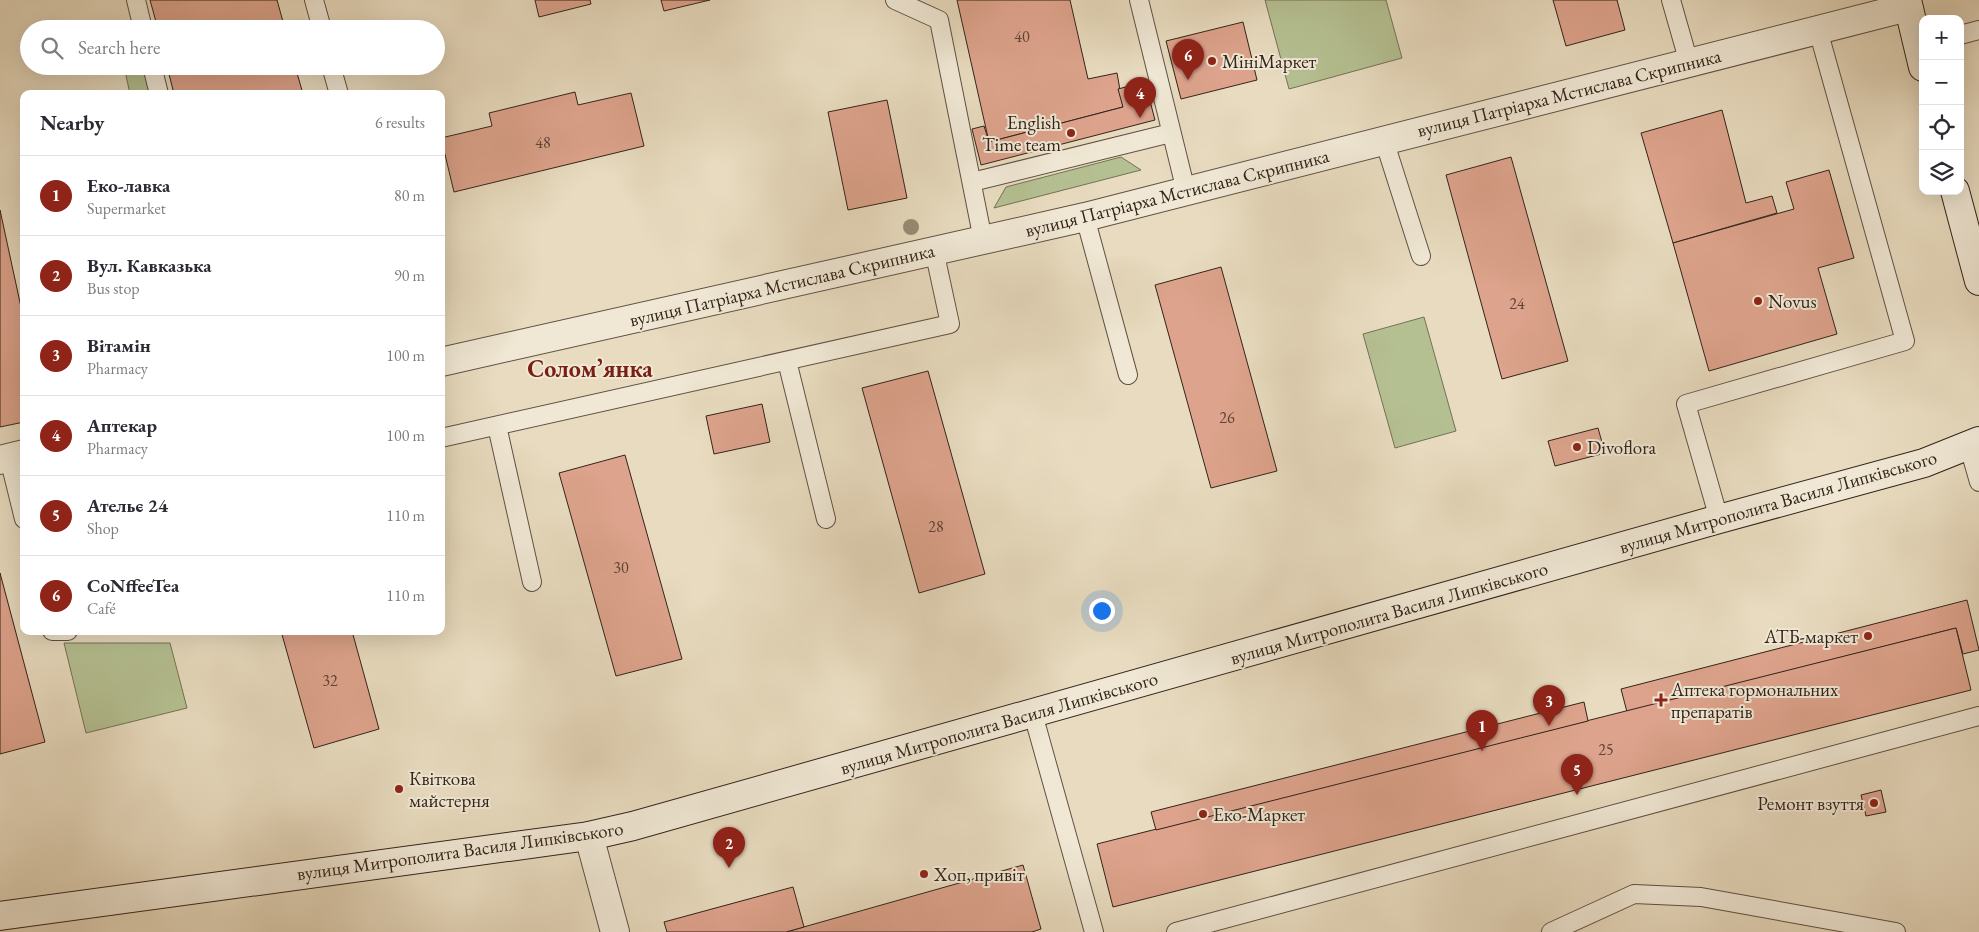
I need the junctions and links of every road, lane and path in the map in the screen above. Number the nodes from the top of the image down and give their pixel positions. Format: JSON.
{"nodes":[{"id":1,"x":136,"y":0,"type":"edge"},
{"id":2,"x":314,"y":0,"type":"edge"},
{"id":3,"x":895,"y":0,"type":"edge"},
{"id":4,"x":1139,"y":0,"type":"edge"},
{"id":5,"x":1671,"y":0,"type":"edge"},
{"id":6,"x":1908,"y":4,"type":"edge"},
{"id":7,"x":141,"y":20,"type":"edge"},
{"id":8,"x":320,"y":20,"type":"edge"},
{"id":9,"x":1818,"y":30,"type":"junction"},
{"id":10,"x":1979,"y":30,"type":"edge"},
{"id":11,"x":1964,"y":34,"type":"edge"},
{"id":12,"x":1919,"y":46,"type":"edge"},
{"id":13,"x":1689,"y":63,"type":"junction"},
{"id":14,"x":154,"y":75,"type":"edge"},
{"id":15,"x":334,"y":75,"type":"edge"},
{"id":16,"x":158,"y":90,"type":"edge"},
{"id":17,"x":338,"y":90,"type":"edge"},
{"id":18,"x":1171,"y":133,"type":"junction"},
{"id":19,"x":1384,"y":140,"type":"junction"},
{"id":20,"x":972,"y":182,"type":"junction"},
{"id":21,"x":1186,"y":191,"type":"junction"},
{"id":22,"x":1956,"y":195,"type":"edge"},
{"id":23,"x":1085,"y":217,"type":"junction"},
{"id":24,"x":983,"y":240,"type":"junction"},
{"id":25,"x":934,"y":250,"type":"junction"},
{"id":26,"x":1421,"y":256,"type":"dead end"},
{"id":27,"x":1979,"y":281,"type":"edge"},
{"id":28,"x":445,"y":361,"type":"edge"},
{"id":29,"x":787,"y":361,"type":"junction"},
{"id":30,"x":1128,"y":375,"type":"dead end"},
{"id":31,"x":497,"y":426,"type":"junction"},
{"id":32,"x":445,"y":437,"type":"edge"},
{"id":33,"x":1974,"y":444,"type":"edge"},
{"id":34,"x":11,"y":457,"type":"edge"},
{"id":35,"x":1979,"y":482,"type":"edge"},
{"id":36,"x":20,"y":499,"type":"edge"},
{"id":37,"x":826,"y":519,"type":"dead end"},
{"id":38,"x":1719,"y":519,"type":"junction"},
{"id":39,"x":532,"y":582,"type":"dead end"},
{"id":40,"x":1033,"y":714,"type":"junction"},
{"id":41,"x":1979,"y":716,"type":"edge"},
{"id":42,"x":589,"y":836,"type":"junction"},
{"id":43,"x":0,"y":916,"type":"edge"},
{"id":44,"x":615,"y":932,"type":"edge"},
{"id":45,"x":1094,"y":932,"type":"edge"},
{"id":46,"x":1176,"y":932,"type":"edge"},
{"id":47,"x":1551,"y":932,"type":"edge"},
{"id":48,"x":1896,"y":932,"type":"edge"}],
"edges":[{"from":1,"to":7,"type":"lane"},
{"from":2,"to":8,"type":"lane"},
{"from":3,"to":20,"type":"lane"},
{"from":4,"to":18,"type":"lane"},
{"from":5,"to":13,"type":"lane"},
{"from":6,"to":9,"type":"main road","name":"вулиця Патріарха Мстислава Скрипника"},
{"from":6,"to":12,"type":"main road"},
{"from":9,"to":13,"type":"main road","name":"вулиця Патріарха Мстислава Скрипника"},
{"from":9,"to":38,"type":"lane"},
{"from":10,"to":11,"type":"lane"},
{"from":13,"to":19,"type":"main road","name":"вулиця Патріарха Мстислава Скрипника"},
{"from":14,"to":16,"type":"lane"},
{"from":15,"to":17,"type":"lane"},
{"from":18,"to":20,"type":"lane"},
{"from":18,"to":21,"type":"lane"},
{"from":19,"to":21,"type":"main road","name":"вулиця Патріарха Мстислава Скрипника"},
{"from":19,"to":26,"type":"lane"},
{"from":20,"to":24,"type":"lane"},
{"from":21,"to":23,"type":"main road","name":"вулиця Патріарха Мстислава Скрипника"},
{"from":22,"to":27,"type":"main road"},
{"from":23,"to":24,"type":"main road","name":"вулиця Патріарха Мстислава Скрипника"},
{"from":23,"to":30,"type":"lane"},
{"from":24,"to":25,"type":"main road","name":"вулиця Патріарха Мстислава Скрипника"},
{"from":25,"to":28,"type":"main road","name":"вулиця Патріарха Мстислава Скрипника"},
{"from":25,"to":29,"type":"lane"},
{"from":29,"to":31,"type":"lane"},
{"from":29,"to":37,"type":"lane"},
{"from":31,"to":32,"type":"lane"},
{"from":31,"to":39,"type":"lane"},
{"from":33,"to":35,"type":"lane"},
{"from":33,"to":38,"type":"main road","name":"вулиця Митрополита Василя Липківського"},
{"from":34,"to":36,"type":"lane"},
{"from":38,"to":40,"type":"main road","name":"вулиця Митрополита Василя Липківського"},
{"from":40,"to":42,"type":"main road","name":"вулиця Митрополита Василя Липківського"},
{"from":40,"to":45,"type":"lane"},
{"from":41,"to":46,"type":"lane"},
{"from":42,"to":43,"type":"main road","name":"вулиця Митрополита Василя Липківського"},
{"from":42,"to":44,"type":"main road"},
{"from":47,"to":48,"type":"lane"}]}
